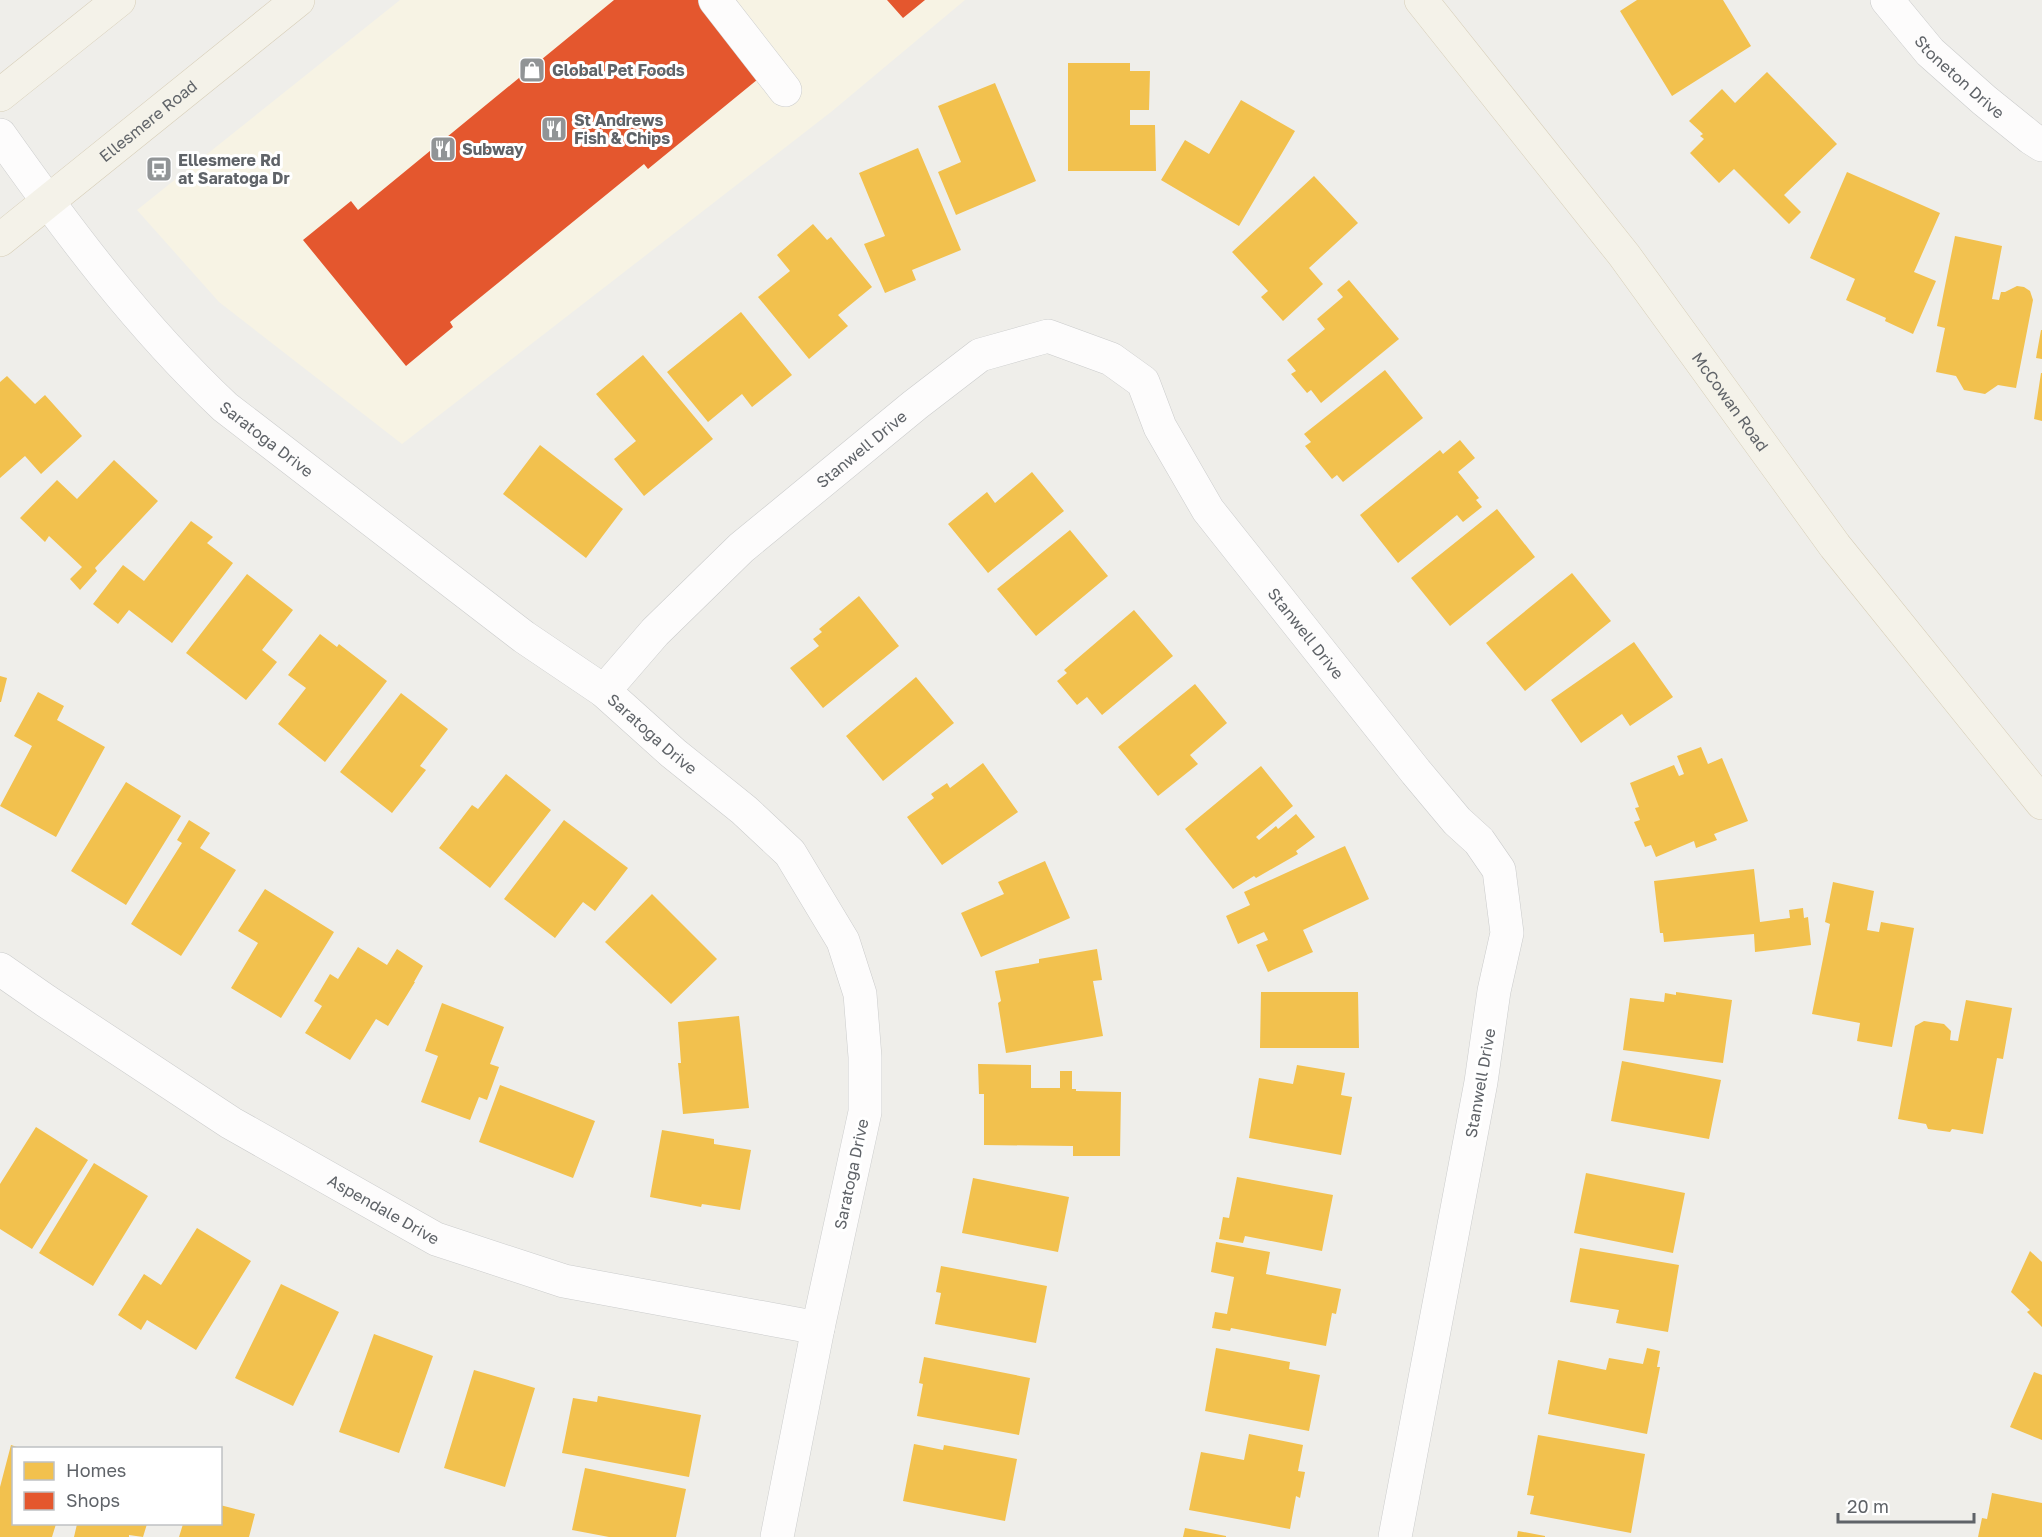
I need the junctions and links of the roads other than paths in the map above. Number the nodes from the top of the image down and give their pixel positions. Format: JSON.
{"nodes":[{"id":1,"x":119,"y":0,"type":"edge"},
{"id":2,"x":298,"y":0,"type":"edge"},
{"id":3,"x":715,"y":0,"type":"edge"},
{"id":4,"x":1421,"y":0,"type":"edge"},
{"id":5,"x":1887,"y":0,"type":"edge"},
{"id":6,"x":785,"y":90,"type":"dead end"},
{"id":7,"x":0,"y":95,"type":"edge"},
{"id":8,"x":0,"y":135,"type":"edge"},
{"id":9,"x":2042,"y":145,"type":"edge"},
{"id":10,"x":48,"y":202,"type":"junction"},
{"id":11,"x":0,"y":240,"type":"edge"},
{"id":12,"x":604,"y":691,"type":"junction"},
{"id":13,"x":2042,"y":803,"type":"edge"},
{"id":14,"x":0,"y":969,"type":"edge"},
{"id":15,"x":818,"y":1328,"type":"junction"},
{"id":16,"x":777,"y":1537,"type":"edge"},
{"id":17,"x":1395,"y":1537,"type":"edge"}],
"edges":[{"from":1,"to":7,"type":"main road"},
{"from":2,"to":10,"type":"main road","name":"Ellesmere Road"},
{"from":3,"to":6,"type":"street"},
{"from":4,"to":13,"type":"main road","name":"McCowan Road"},
{"from":5,"to":9,"type":"street","name":"Stoneton Drive"},
{"from":8,"to":10,"type":"street","name":"Saratoga Drive"},
{"from":10,"to":11,"type":"main road","name":"Ellesmere Road"},
{"from":10,"to":12,"type":"street","name":"Saratoga Drive"},
{"from":12,"to":15,"type":"street","name":"Saratoga Drive"},
{"from":12,"to":17,"type":"street","name":"Stanwell Drive"},
{"from":14,"to":15,"type":"street","name":"Aspendale Drive"},
{"from":15,"to":16,"type":"street","name":"Saratoga Drive"}]}
